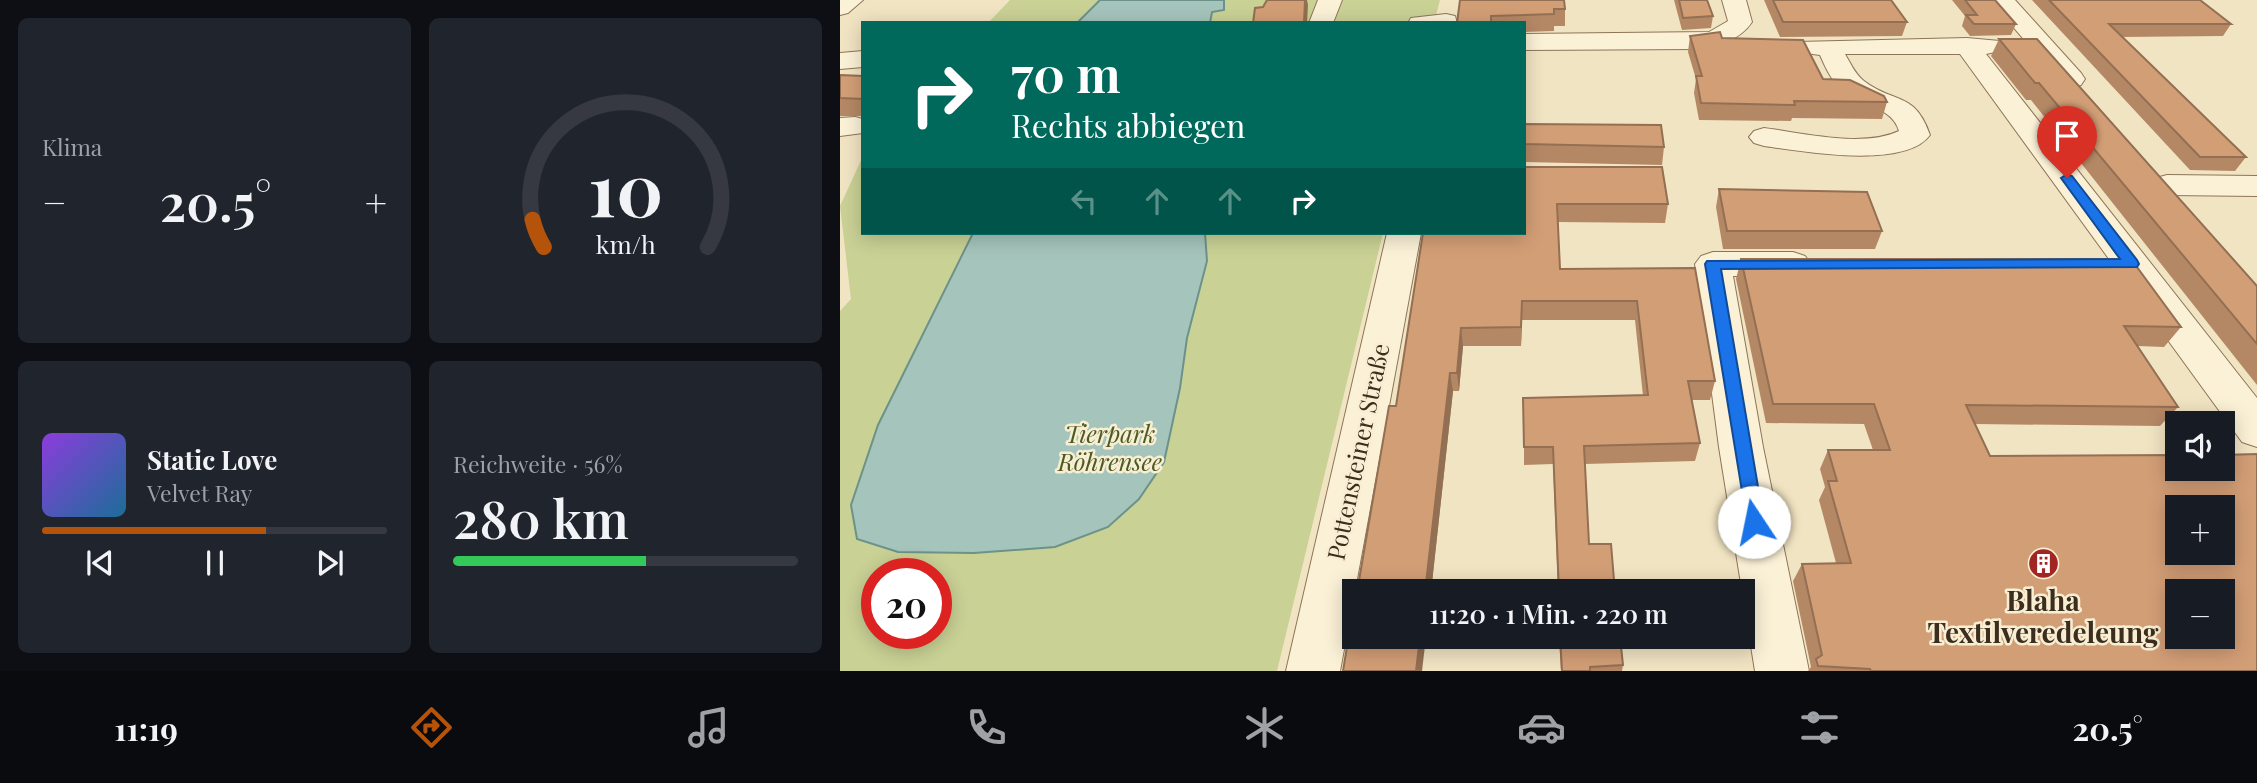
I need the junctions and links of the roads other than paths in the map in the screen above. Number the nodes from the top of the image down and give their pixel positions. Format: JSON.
{"nodes":[{"id":1,"x":851,"y":0,"type":"edge"},
{"id":2,"x":1330,"y":0,"type":"edge"},
{"id":3,"x":1734,"y":0,"type":"edge"},
{"id":4,"x":2002,"y":0,"type":"edge"},
{"id":5,"x":840,"y":8,"type":"edge"},
{"id":6,"x":1447,"y":15,"type":"edge"},
{"id":7,"x":1322,"y":21,"type":"edge"},
{"id":8,"x":1427,"y":21,"type":"edge"},
{"id":9,"x":1526,"y":42,"type":"edge"},
{"id":10,"x":2042,"y":45,"type":"junction"},
{"id":11,"x":1967,"y":46,"type":"junction"},
{"id":12,"x":1782,"y":47,"type":"edge"},
{"id":13,"x":1829,"y":47,"type":"junction"},
{"id":14,"x":861,"y":59,"type":"edge"},
{"id":15,"x":840,"y":61,"type":"edge"},
{"id":16,"x":2086,"y":95,"type":"edge"},
{"id":17,"x":1763,"y":137,"type":"dead end"},
{"id":18,"x":2257,"y":186,"type":"edge"},
{"id":19,"x":2194,"y":216,"type":"edge"},
{"id":20,"x":1404,"y":235,"type":"edge"},
{"id":21,"x":1824,"y":264,"type":"edge"},
{"id":22,"x":2090,"y":264,"type":"edge"},
{"id":23,"x":2132,"y":264,"type":"junction"},
{"id":24,"x":2257,"y":430,"type":"edge"},
{"id":25,"x":1313,"y":671,"type":"edge"},
{"id":26,"x":1782,"y":671,"type":"edge"}],
"edges":[{"from":1,"to":5,"type":"street"},
{"from":2,"to":7,"type":"street"},
{"from":3,"to":9,"type":"street"},
{"from":4,"to":10,"type":"street"},
{"from":6,"to":8,"type":"street"},
{"from":10,"to":11,"type":"street"},
{"from":10,"to":16,"type":"street"},
{"from":11,"to":13,"type":"street"},
{"from":11,"to":23,"type":"street"},
{"from":12,"to":13,"type":"street"},
{"from":13,"to":17,"type":"street"},
{"from":14,"to":15,"type":"street"},
{"from":18,"to":19,"type":"street"},
{"from":20,"to":25,"type":"street","name":"Pottensteiner Straße"},
{"from":21,"to":26,"type":"street"},
{"from":22,"to":23,"type":"street"},
{"from":23,"to":24,"type":"street"}]}
